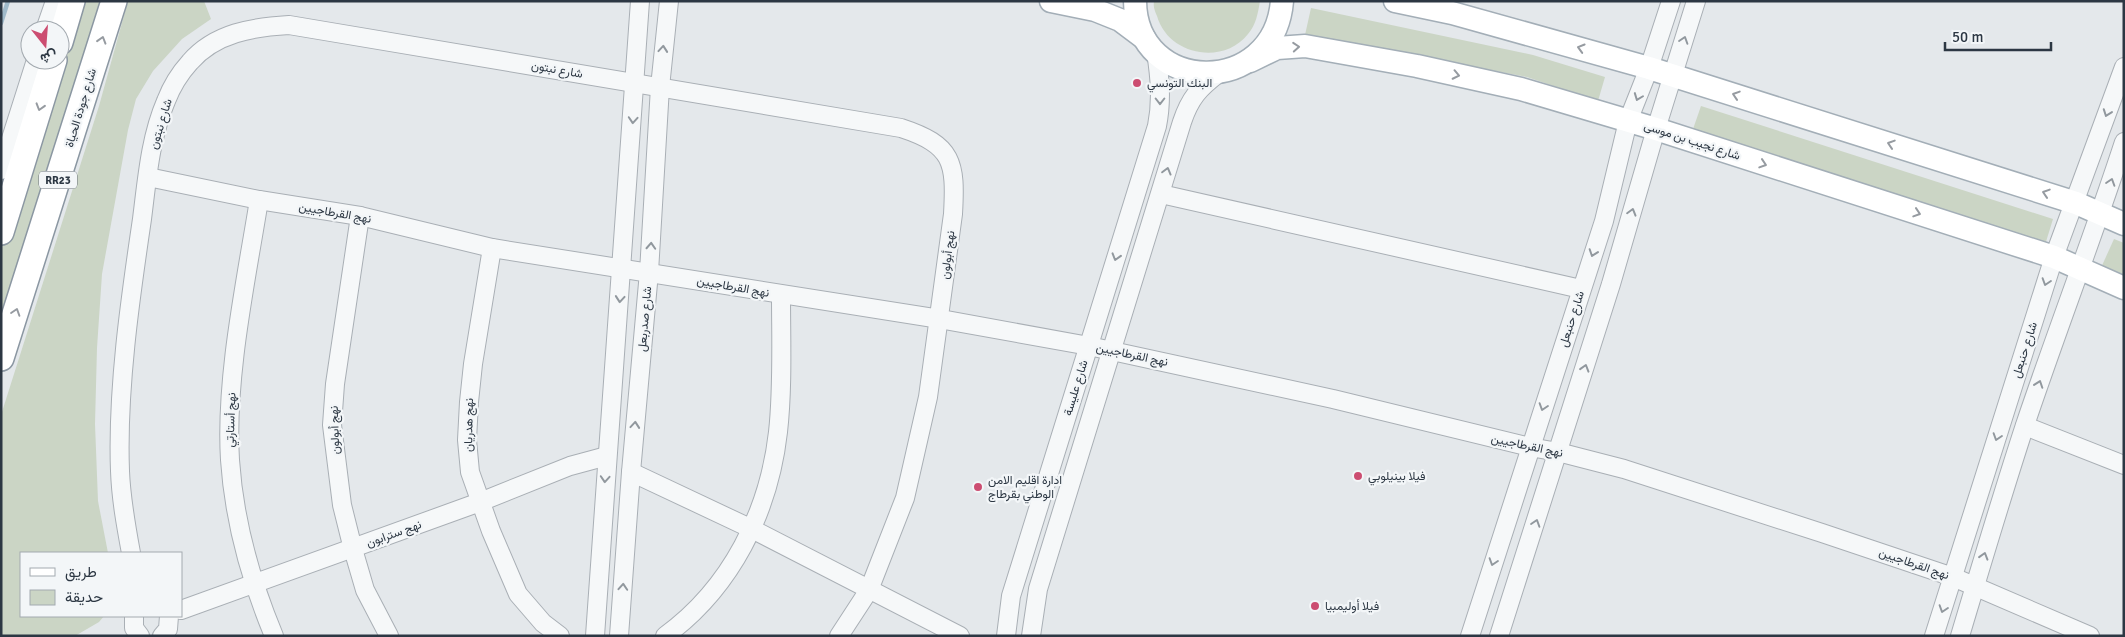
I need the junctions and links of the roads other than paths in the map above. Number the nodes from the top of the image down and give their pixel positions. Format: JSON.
{"nodes":[{"id":1,"x":54,"y":1,"type":"edge"},
{"id":2,"x":72,"y":1,"type":"edge"},
{"id":3,"x":114,"y":1,"type":"edge"},
{"id":4,"x":640,"y":1,"type":"edge"},
{"id":5,"x":669,"y":1,"type":"edge"},
{"id":6,"x":1051,"y":1,"type":"edge"},
{"id":7,"x":1135,"y":1,"type":"edge"},
{"id":8,"x":1282,"y":1,"type":"edge"},
{"id":9,"x":1395,"y":1,"type":"edge"},
{"id":10,"x":1671,"y":1,"type":"edge"},
{"id":11,"x":1696,"y":1,"type":"edge"},
{"id":12,"x":49,"y":20,"type":"edge"},
{"id":13,"x":66,"y":20,"type":"edge"},
{"id":14,"x":1150,"y":45,"type":"junction"},
{"id":15,"x":1250,"y":61,"type":"junction"},
{"id":16,"x":2124,"y":67,"type":"edge"},
{"id":17,"x":1650,"y":68,"type":"junction"},
{"id":18,"x":33,"y":70,"type":"edge"},
{"id":19,"x":51,"y":70,"type":"edge"},
{"id":20,"x":1219,"y":73,"type":"junction"},
{"id":21,"x":1673,"y":75,"type":"junction"},
{"id":22,"x":635,"y":83,"type":"junction"},
{"id":23,"x":660,"y":87,"type":"junction"},
{"id":24,"x":1628,"y":121,"type":"junction"},
{"id":25,"x":1656,"y":129,"type":"junction"},
{"id":26,"x":2124,"y":142,"type":"edge"},
{"id":27,"x":1,"y":170,"type":"edge"},
{"id":28,"x":148,"y":178,"type":"junction"},
{"id":29,"x":1161,"y":194,"type":"junction"},
{"id":30,"x":259,"y":200,"type":"junction"},
{"id":31,"x":2076,"y":203,"type":"junction"},
{"id":32,"x":2101,"y":214,"type":"junction"},
{"id":33,"x":360,"y":216,"type":"junction"},
{"id":34,"x":2124,"y":224,"type":"edge"},
{"id":35,"x":1,"y":232,"type":"edge"},
{"id":36,"x":492,"y":248,"type":"junction"},
{"id":37,"x":2054,"y":257,"type":"junction"},
{"id":38,"x":622,"y":268,"type":"junction"},
{"id":39,"x":2079,"y":269,"type":"junction"},
{"id":40,"x":649,"y":272,"type":"junction"},
{"id":41,"x":2124,"y":288,"type":"edge"},
{"id":42,"x":1581,"y":290,"type":"junction"},
{"id":43,"x":781,"y":295,"type":"junction"},
{"id":44,"x":940,"y":319,"type":"junction"},
{"id":45,"x":1089,"y":346,"type":"junction"},
{"id":46,"x":1112,"y":351,"type":"junction"},
{"id":47,"x":1,"y":358,"type":"edge"},
{"id":48,"x":2025,"y":426,"type":"junction"},
{"id":49,"x":1530,"y":447,"type":"junction"},
{"id":50,"x":1558,"y":452,"type":"junction"},
{"id":51,"x":607,"y":456,"type":"junction"},
{"id":52,"x":2124,"y":465,"type":"edge"},
{"id":53,"x":631,"y":472,"type":"junction"},
{"id":54,"x":480,"y":502,"type":"junction"},
{"id":55,"x":752,"y":529,"type":"junction"},
{"id":56,"x":353,"y":549,"type":"junction"},
{"id":57,"x":131,"y":552,"type":"edge"},
{"id":58,"x":1953,"y":577,"type":"junction"},
{"id":59,"x":255,"y":583,"type":"junction"},
{"id":60,"x":1975,"y":587,"type":"junction"},
{"id":61,"x":869,"y":590,"type":"junction"},
{"id":62,"x":182,"y":610,"type":"edge"},
{"id":63,"x":169,"y":617,"type":"edge"},
{"id":64,"x":162,"y":636,"type":"edge"},
{"id":65,"x":274,"y":636,"type":"edge"},
{"id":66,"x":389,"y":636,"type":"edge"},
{"id":67,"x":560,"y":636,"type":"edge"},
{"id":68,"x":594,"y":636,"type":"edge"},
{"id":69,"x":619,"y":636,"type":"edge"},
{"id":70,"x":665,"y":636,"type":"edge"},
{"id":71,"x":839,"y":636,"type":"edge"},
{"id":72,"x":960,"y":636,"type":"edge"},
{"id":73,"x":1006,"y":636,"type":"edge"},
{"id":74,"x":1030,"y":636,"type":"edge"},
{"id":75,"x":1470,"y":636,"type":"edge"},
{"id":76,"x":1499,"y":636,"type":"edge"},
{"id":77,"x":1934,"y":636,"type":"edge"},
{"id":78,"x":1960,"y":636,"type":"edge"},
{"id":79,"x":2090,"y":636,"type":"edge"}],
"edges":[{"from":1,"to":12,"type":"street"},
{"from":2,"to":13,"type":"highway"},
{"from":47,"to":3,"type":"highway","name":"شارع جودة الحياة","number":"RR23","one_way":true},
{"from":4,"to":22,"type":"street"},
{"from":23,"to":5,"type":"street","name":"شارع صدربعل","one_way":true},
{"from":6,"to":14,"type":"main road"},
{"from":7,"to":14,"type":"main road"},
{"from":8,"to":15,"type":"main road"},
{"from":17,"to":9,"type":"main road","one_way":true},
{"from":10,"to":17,"type":"street","name":"شارع حنبعل"},
{"from":21,"to":11,"type":"street","one_way":true},
{"from":14,"to":20,"type":"main road"},
{"from":14,"to":45,"type":"street","name":"شارع عليسة","one_way":true},
{"from":15,"to":20,"type":"main road","name":"شارع نجيب بن موسى"},
{"from":15,"to":24,"type":"main road","name":"شارع نجيب بن موسى","one_way":true},
{"from":16,"to":31,"type":"street","name":"شارع حنبعل","one_way":true},
{"from":17,"to":21,"type":"main road"},
{"from":17,"to":24,"type":"street","name":"شارع حنبعل","one_way":true},
{"from":18,"to":27,"type":"street"},
{"from":19,"to":35,"type":"highway","number":"RR23","one_way":true},
{"from":29,"to":20,"type":"street","name":"شارع عليسة","one_way":true},
{"from":21,"to":25,"type":"street"},
{"from":31,"to":21,"type":"main road","one_way":true},
{"from":22,"to":23,"type":"street","name":"شارع نبتون"},
{"from":22,"to":28,"type":"street","name":"شارع نبتون"},
{"from":22,"to":38,"type":"street","one_way":true},
{"from":40,"to":23,"type":"street","name":"شارع صدربعل","one_way":true},
{"from":23,"to":44,"type":"street","name":"نهج أبولون"},
{"from":24,"to":25,"type":"main road","name":"شارع نجيب بن موسى"},
{"from":24,"to":42,"type":"street","name":"شارع حنبعل","one_way":true},
{"from":25,"to":37,"type":"main road","name":"شارع نجيب بن موسى","one_way":true},
{"from":50,"to":25,"type":"street","one_way":true},
{"from":32,"to":26,"type":"street","name":"شارع حنبعل","one_way":true},
{"from":28,"to":30,"type":"street","name":"نهج القرطاجيين"},
{"from":28,"to":57,"type":"street","name":"شارع نبتون"},
{"from":29,"to":42,"type":"street"},
{"from":29,"to":46,"type":"street","name":"شارع عليسة"},
{"from":30,"to":33,"type":"street","name":"نهج القرطاجيين"},
{"from":30,"to":59,"type":"street","name":"نهج أستارتي"},
{"from":31,"to":32,"type":"main road"},
{"from":31,"to":37,"type":"street","name":"شارع حنبعل"},
{"from":32,"to":34,"type":"main road"},
{"from":32,"to":39,"type":"street","name":"شارع حنبعل"},
{"from":33,"to":36,"type":"street","name":"نهج القرطاجيين"},
{"from":33,"to":56,"type":"street","name":"نهج أبولون"},
{"from":36,"to":38,"type":"street","name":"نهج القرطاجيين"},
{"from":36,"to":54,"type":"street","name":"نهج هدريان"},
{"from":37,"to":39,"type":"main road","name":"شارع نجيب بن موسى"},
{"from":37,"to":58,"type":"street","name":"شارع حنبعل","one_way":true},
{"from":38,"to":40,"type":"street","name":"نهج القرطاجيين"},
{"from":38,"to":51,"type":"street","one_way":true},
{"from":39,"to":41,"type":"main road","name":"شارع نجيب بن موسى"},
{"from":48,"to":39,"type":"street","name":"شارع حنبعل","one_way":true},
{"from":40,"to":43,"type":"street","name":"نهج القرطاجيين"},
{"from":53,"to":40,"type":"street","name":"شارع صدربعل","one_way":true},
{"from":42,"to":49,"type":"street","name":"شارع حنبعل","one_way":true},
{"from":43,"to":44,"type":"street","name":"نهج القرطاجيين"},
{"from":43,"to":55,"type":"street"},
{"from":44,"to":45,"type":"street","name":"نهج القرطاجيين"},
{"from":44,"to":61,"type":"street","name":"نهج أبولون"},
{"from":45,"to":46,"type":"street","name":"نهج القرطاجيين"},
{"from":45,"to":73,"type":"street","name":"شارع عليسة"},
{"from":46,"to":49,"type":"street","name":"نهج القرطاجيين"},
{"from":46,"to":74,"type":"street","name":"شارع عليسة"},
{"from":48,"to":52,"type":"street"},
{"from":60,"to":48,"type":"street","name":"شارع حنبعل","one_way":true},
{"from":49,"to":50,"type":"street","name":"نهج القرطاجيين"},
{"from":49,"to":75,"type":"street","name":"شارع حنبعل","one_way":true},
{"from":50,"to":58,"type":"street","name":"نهج القرطاجيين"},
{"from":76,"to":50,"type":"street","one_way":true},
{"from":51,"to":54,"type":"street","name":"نهج سترابون"},
{"from":51,"to":68,"type":"street","one_way":true},
{"from":53,"to":55,"type":"street"},
{"from":69,"to":53,"type":"street","name":"شارع صدربعل","one_way":true},
{"from":54,"to":56,"type":"street","name":"نهج سترابون"},
{"from":54,"to":67,"type":"street","name":"نهج هدريان"},
{"from":55,"to":61,"type":"street"},
{"from":55,"to":70,"type":"street"},
{"from":56,"to":59,"type":"street","name":"نهج سترابون"},
{"from":56,"to":66,"type":"street","name":"نهج أبولون"},
{"from":58,"to":60,"type":"street","name":"نهج القرطاجيين"},
{"from":58,"to":77,"type":"street","name":"شارع حنبعل","one_way":true},
{"from":59,"to":62,"type":"street","name":"نهج سترابون"},
{"from":59,"to":65,"type":"street","name":"نهج أستارتي"},
{"from":60,"to":78,"type":"street","name":"شارع حنبعل"},
{"from":60,"to":79,"type":"street","name":"نهج القرطاجيين"},
{"from":61,"to":71,"type":"street","name":"نهج أبولون"},
{"from":61,"to":72,"type":"street"},
{"from":63,"to":64,"type":"street"}]}
